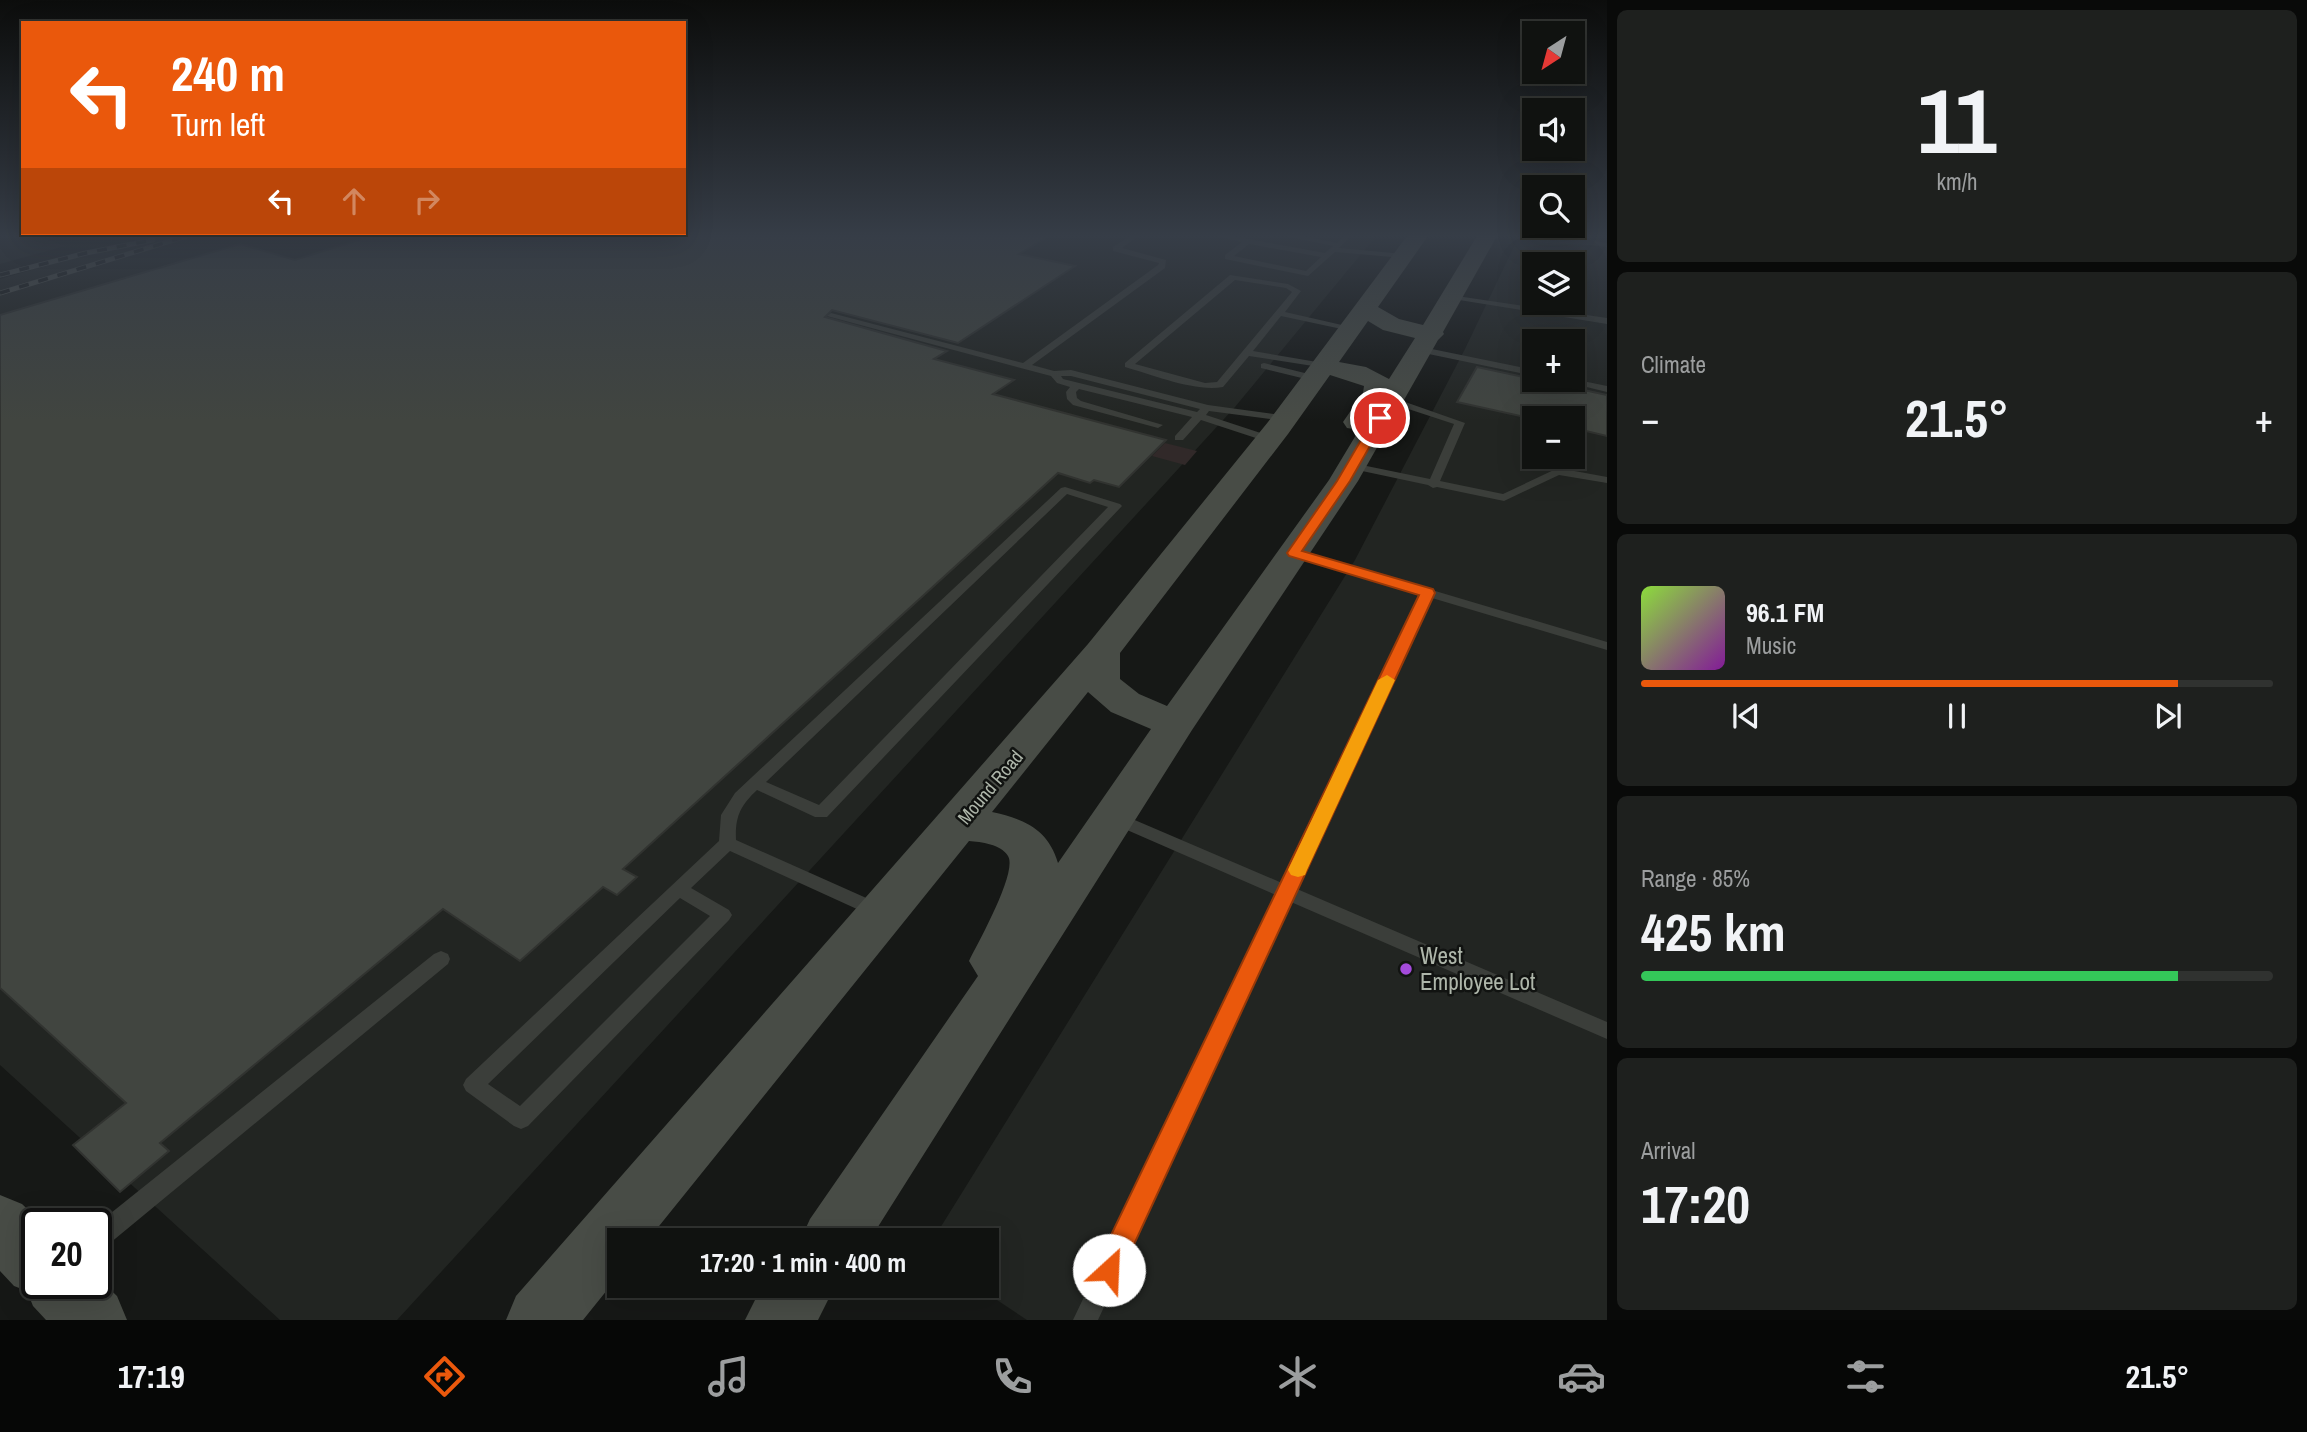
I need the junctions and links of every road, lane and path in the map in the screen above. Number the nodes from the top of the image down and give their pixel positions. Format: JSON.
{"nodes":[{"id":1,"x":1121,"y":298,"type":"edge"},
{"id":2,"x":1208,"y":298,"type":"edge"},
{"id":3,"x":1292,"y":298,"type":"edge"},
{"id":4,"x":1373,"y":298,"type":"edge"},
{"id":5,"x":1452,"y":298,"type":"edge"},
{"id":6,"x":1475,"y":298,"type":"edge"},
{"id":7,"x":1282,"y":310,"type":"junction"},
{"id":8,"x":831,"y":316,"type":"dead end"},
{"id":9,"x":1358,"y":319,"type":"junction"},
{"id":10,"x":1607,"y":321,"type":"edge"},
{"id":11,"x":1427,"y":342,"type":"junction"},
{"id":12,"x":1243,"y":357,"type":"junction"},
{"id":13,"x":1025,"y":366,"type":"junction"},
{"id":14,"x":1522,"y":369,"type":"edge"},
{"id":15,"x":1318,"y":372,"type":"junction"},
{"id":16,"x":1054,"y":374,"type":"junction"},
{"id":17,"x":1111,"y":384,"type":"junction"},
{"id":18,"x":1585,"y":384,"type":"edge"},
{"id":19,"x":1077,"y":385,"type":"junction"},
{"id":20,"x":1607,"y":389,"type":"edge"},
{"id":21,"x":1103,"y":392,"type":"junction"},
{"id":22,"x":1391,"y":400,"type":"junction"},
{"id":23,"x":1208,"y":408,"type":"junction"},
{"id":24,"x":1199,"y":416,"type":"junction"},
{"id":25,"x":1158,"y":425,"type":"dead end"},
{"id":26,"x":1277,"y":429,"type":"junction"},
{"id":27,"x":1179,"y":438,"type":"dead end"},
{"id":28,"x":1352,"y":466,"type":"junction"},
{"id":29,"x":1607,"y":480,"type":"edge"},
{"id":30,"x":1433,"y":485,"type":"junction"},
{"id":31,"x":1322,"y":513,"type":"junction"},
{"id":32,"x":1294,"y":553,"type":"junction"},
{"id":33,"x":1428,"y":593,"type":"junction"},
{"id":34,"x":1607,"y":646,"type":"edge"},
{"id":35,"x":1101,"y":652,"type":"junction"},
{"id":36,"x":1176,"y":723,"type":"junction"},
{"id":37,"x":755,"y":783,"type":"junction"},
{"id":38,"x":1113,"y":817,"type":"junction"},
{"id":39,"x":959,"y":824,"type":"junction"},
{"id":40,"x":728,"y":843,"type":"junction"},
{"id":41,"x":680,"y":890,"type":"junction"},
{"id":42,"x":1287,"y":892,"type":"junction"},
{"id":43,"x":884,"y":914,"type":"junction"},
{"id":44,"x":442,"y":960,"type":"dead end"},
{"id":45,"x":1607,"y":1031,"type":"edge"},
{"id":46,"x":952,"y":1059,"type":"junction"},
{"id":47,"x":0,"y":1226,"type":"edge"},
{"id":48,"x":112,"y":1227,"type":"edge"},
{"id":49,"x":841,"y":1228,"type":"edge"},
{"id":50,"x":21,"y":1247,"type":"edge"},
{"id":51,"x":794,"y":1298,"type":"edge"},
{"id":52,"x":72,"y":1299,"type":"edge"},
{"id":53,"x":93,"y":1320,"type":"edge"},
{"id":54,"x":540,"y":1320,"type":"edge"},
{"id":55,"x":779,"y":1320,"type":"edge"},
{"id":56,"x":1085,"y":1320,"type":"edge"}],
"edges":[{"from":1,"to":13,"type":"lane"},
{"from":2,"to":12,"type":"lane"},
{"from":3,"to":7,"type":"lane"},
{"from":4,"to":9,"type":"main road","name":"Mound Road"},
{"from":5,"to":11,"type":"main road"},
{"from":6,"to":10,"type":"lane"},
{"from":7,"to":9,"type":"lane"},
{"from":7,"to":12,"type":"lane"},
{"from":8,"to":13,"type":"lane"},
{"from":9,"to":11,"type":"main road"},
{"from":9,"to":15,"type":"main road","name":"Mound Road"},
{"from":11,"to":14,"type":"lane"},
{"from":11,"to":22,"type":"main road"},
{"from":12,"to":15,"type":"lane"},
{"from":12,"to":15,"type":"lane"},
{"from":13,"to":16,"type":"lane"},
{"from":15,"to":26,"type":"main road","name":"Mound Road"},
{"from":15,"to":31,"type":"main road"},
{"from":16,"to":17,"type":"lane"},
{"from":16,"to":19,"type":"lane"},
{"from":17,"to":21,"type":"lane"},
{"from":17,"to":23,"type":"lane"},
{"from":18,"to":20,"type":"lane"},
{"from":19,"to":21,"type":"lane"},
{"from":19,"to":25,"type":"lane"},
{"from":21,"to":24,"type":"lane"},
{"from":22,"to":28,"type":"main road"},
{"from":22,"to":30,"type":"lane"},
{"from":23,"to":24,"type":"lane"},
{"from":23,"to":26,"type":"lane"},
{"from":24,"to":26,"type":"lane"},
{"from":24,"to":27,"type":"lane"},
{"from":26,"to":35,"type":"main road","name":"Mound Road"},
{"from":28,"to":30,"type":"lane"},
{"from":28,"to":31,"type":"main road"},
{"from":29,"to":30,"type":"lane"},
{"from":31,"to":32,"type":"main road"},
{"from":32,"to":33,"type":"lane"},
{"from":32,"to":36,"type":"main road"},
{"from":33,"to":34,"type":"lane"},
{"from":33,"to":42,"type":"lane"},
{"from":35,"to":36,"type":"main road"},
{"from":35,"to":39,"type":"main road","name":"Mound Road"},
{"from":36,"to":38,"type":"main road"},
{"from":37,"to":37,"type":"lane"},
{"from":37,"to":40,"type":"lane"},
{"from":38,"to":42,"type":"lane"},
{"from":38,"to":46,"type":"main road"},
{"from":39,"to":43,"type":"main road","name":"Mound Road"},
{"from":39,"to":46,"type":"main road"},
{"from":40,"to":41,"type":"lane"},
{"from":40,"to":43,"type":"lane"},
{"from":41,"to":41,"type":"lane"},
{"from":42,"to":45,"type":"lane"},
{"from":42,"to":56,"type":"lane"},
{"from":43,"to":54,"type":"main road","name":"Mound Road"},
{"from":44,"to":48,"type":"lane"},
{"from":46,"to":49,"type":"main road"},
{"from":47,"to":50,"type":"main road"},
{"from":51,"to":55,"type":"main road"},
{"from":52,"to":53,"type":"main road"}]}
